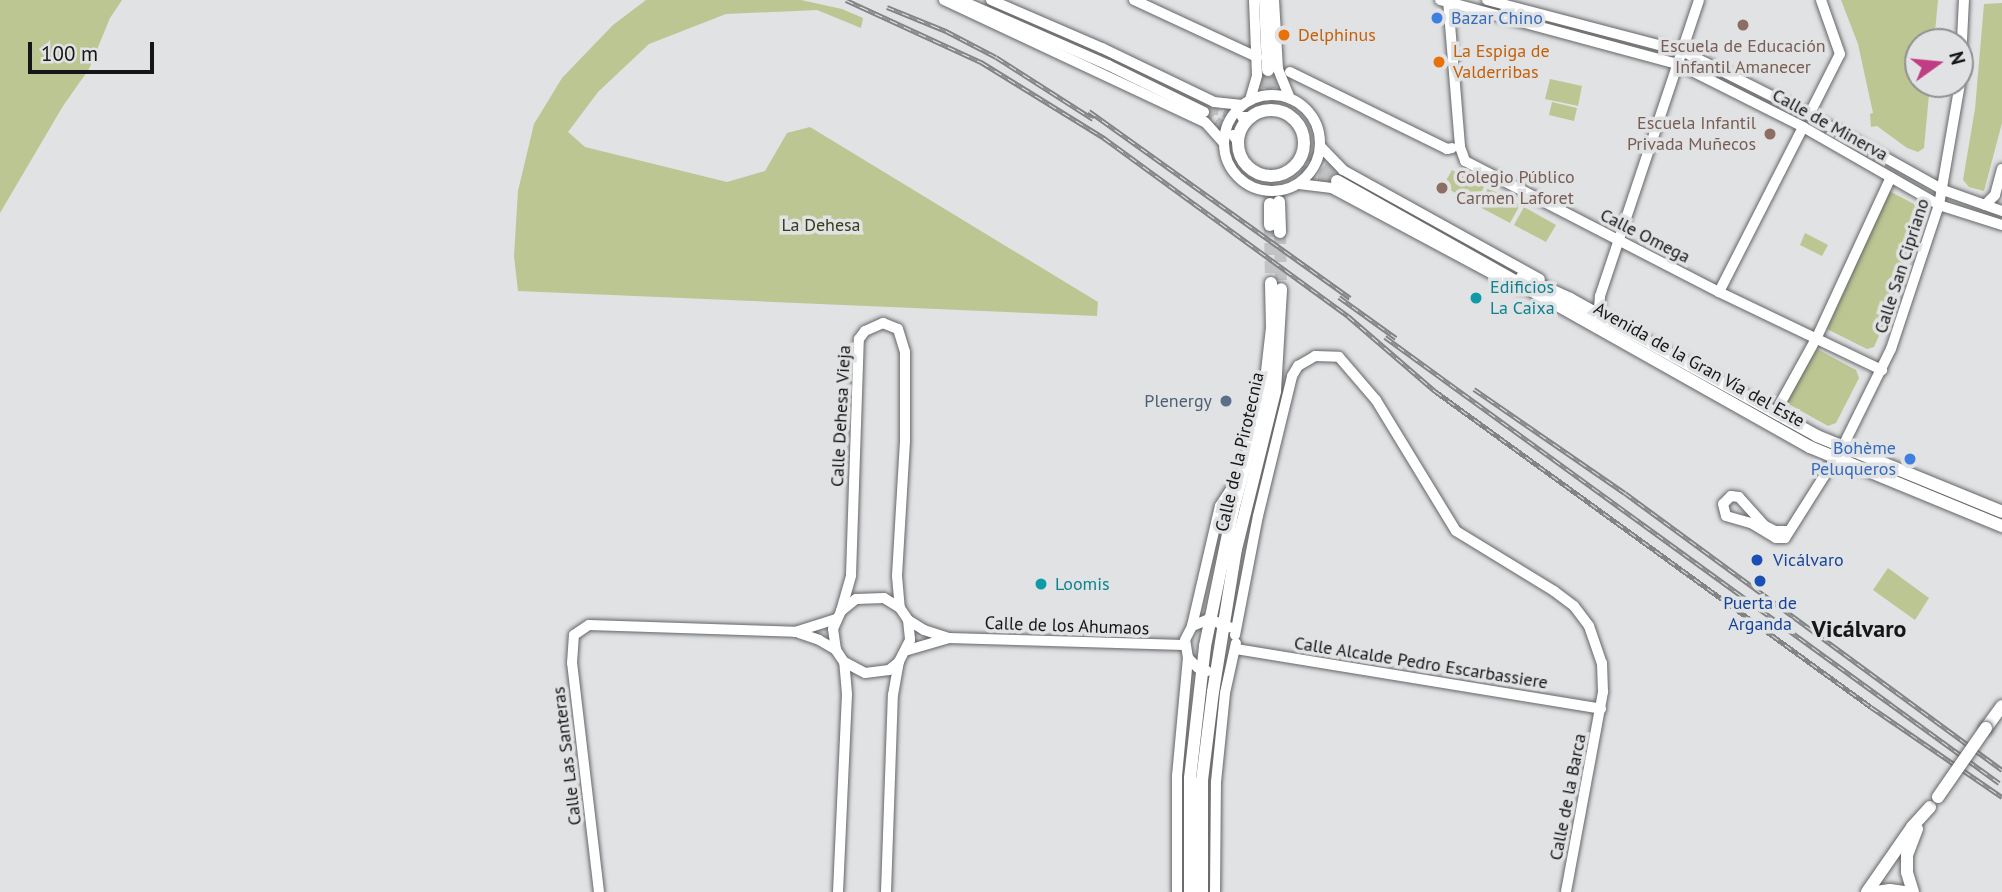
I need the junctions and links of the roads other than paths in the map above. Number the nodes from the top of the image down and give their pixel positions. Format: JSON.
{"nodes":[{"id":1,"x":943,"y":0,"type":"edge"},
{"id":2,"x":960,"y":0,"type":"edge"},
{"id":3,"x":973,"y":0,"type":"edge"},
{"id":4,"x":991,"y":0,"type":"edge"},
{"id":5,"x":1134,"y":0,"type":"edge"},
{"id":6,"x":1254,"y":0,"type":"edge"},
{"id":7,"x":1265,"y":0,"type":"edge"},
{"id":8,"x":1274,"y":0,"type":"edge"},
{"id":9,"x":1487,"y":0,"type":"edge"},
{"id":10,"x":1699,"y":0,"type":"edge"},
{"id":11,"x":1821,"y":0,"type":"edge"},
{"id":12,"x":1964,"y":0,"type":"edge"},
{"id":13,"x":1445,"y":1,"type":"edge"},
{"id":14,"x":1963,"y":28,"type":"edge"},
{"id":15,"x":1682,"y":51,"type":"junction"},
{"id":16,"x":1257,"y":57,"type":"junction"},
{"id":17,"x":1678,"y":64,"type":"junction"},
{"id":18,"x":1268,"y":70,"type":"tunnel mouth"},
{"id":19,"x":1290,"y":72,"type":"dead end"},
{"id":20,"x":1957,"y":98,"type":"edge"},
{"id":21,"x":1290,"y":99,"type":"junction"},
{"id":22,"x":1249,"y":110,"type":"junction"},
{"id":23,"x":1809,"y":115,"type":"junction"},
{"id":24,"x":1803,"y":127,"type":"junction"},
{"id":25,"x":1223,"y":142,"type":"junction"},
{"id":26,"x":1320,"y":146,"type":"junction"},
{"id":27,"x":1452,"y":148,"type":"dead end"},
{"id":28,"x":2002,"y":169,"type":"edge"},
{"id":29,"x":1282,"y":177,"type":"junction"},
{"id":30,"x":1891,"y":177,"type":"junction"},
{"id":31,"x":1943,"y":190,"type":"junction"},
{"id":32,"x":1274,"y":203,"type":"tunnel mouth"},
{"id":33,"x":1939,"y":205,"type":"junction"},
{"id":34,"x":1985,"y":205,"type":"junction"},
{"id":35,"x":2002,"y":211,"type":"edge"},
{"id":36,"x":2002,"y":225,"type":"edge"},
{"id":37,"x":1275,"y":228,"type":"tunnel mouth"},
{"id":38,"x":1620,"y":240,"type":"junction"},
{"id":39,"x":1719,"y":292,"type":"junction"},
{"id":40,"x":1600,"y":296,"type":"junction"},
{"id":41,"x":1570,"y":299,"type":"junction"},
{"id":42,"x":1547,"y":301,"type":"junction"},
{"id":43,"x":1605,"y":320,"type":"junction"},
{"id":44,"x":1817,"y":337,"type":"junction"},
{"id":45,"x":1882,"y":370,"type":"junction"},
{"id":46,"x":1780,"y":404,"type":"dead end"},
{"id":47,"x":1839,"y":453,"type":"junction"},
{"id":48,"x":1242,"y":472,"type":"junction"},
{"id":49,"x":2002,"y":512,"type":"edge"},
{"id":50,"x":2002,"y":526,"type":"edge"},
{"id":51,"x":1787,"y":531,"type":"junction"},
{"id":52,"x":900,"y":608,"type":"junction"},
{"id":53,"x":839,"y":615,"type":"junction"},
{"id":54,"x":908,"y":620,"type":"junction"},
{"id":55,"x":1215,"y":620,"type":"junction"},
{"id":56,"x":1192,"y":626,"type":"junction"},
{"id":57,"x":795,"y":632,"type":"junction"},
{"id":58,"x":1235,"y":635,"type":"junction"},
{"id":59,"x":949,"y":638,"type":"junction"},
{"id":60,"x":1185,"y":645,"type":"junction"},
{"id":61,"x":1237,"y":649,"type":"junction"},
{"id":62,"x":836,"y":650,"type":"junction"},
{"id":63,"x":908,"y":650,"type":"junction"},
{"id":64,"x":1188,"y":659,"type":"junction"},
{"id":65,"x":844,"y":662,"type":"junction"},
{"id":66,"x":899,"y":663,"type":"junction"},
{"id":67,"x":1230,"y":663,"type":"junction"},
{"id":68,"x":1202,"y":670,"type":"junction"},
{"id":69,"x":1216,"y":671,"type":"junction"},
{"id":70,"x":2002,"y":706,"type":"edge"},
{"id":71,"x":1601,"y":709,"type":"junction"},
{"id":72,"x":1934,"y":802,"type":"junction"},
{"id":73,"x":599,"y":892,"type":"edge"},
{"id":74,"x":838,"y":892,"type":"edge"},
{"id":75,"x":886,"y":892,"type":"edge"},
{"id":76,"x":1177,"y":892,"type":"edge"},
{"id":77,"x":1190,"y":892,"type":"edge"},
{"id":78,"x":1202,"y":892,"type":"edge"},
{"id":79,"x":1215,"y":892,"type":"edge"},
{"id":80,"x":1566,"y":892,"type":"edge"},
{"id":81,"x":1867,"y":892,"type":"edge"},
{"id":82,"x":1876,"y":892,"type":"edge"},
{"id":83,"x":1904,"y":892,"type":"edge"},
{"id":84,"x":1913,"y":892,"type":"edge"}],
"edges":[{"from":1,"to":25,"type":"street"},
{"from":2,"to":3,"type":"street"},
{"from":4,"to":22,"type":"street"},
{"from":5,"to":16,"type":"street"},
{"from":6,"to":16,"type":"street"},
{"from":7,"to":18,"type":"main road"},
{"from":8,"to":21,"type":"street"},
{"from":9,"to":15,"type":"street","name":"Calle de Minerva"},
{"from":10,"to":15,"type":"street"},
{"from":11,"to":23,"type":"street"},
{"from":12,"to":14,"type":"street","name":"Calle San Cipriano"},
{"from":13,"to":17,"type":"street","name":"Calle de Minerva"},
{"from":13,"to":38,"type":"street","name":"Calle Omega"},
{"from":15,"to":17,"type":"street"},
{"from":15,"to":23,"type":"street","name":"Calle de Minerva"},
{"from":16,"to":22,"type":"street"},
{"from":17,"to":24,"type":"street","name":"Calle de Minerva"},
{"from":17,"to":38,"type":"street"},
{"from":19,"to":27,"type":"street"},
{"from":20,"to":31,"type":"street","name":"Calle San Cipriano"},
{"from":21,"to":22,"type":"street"},
{"from":21,"to":26,"type":"street"},
{"from":22,"to":25,"type":"street"},
{"from":22,"to":29,"type":"main road"},
{"from":22,"to":29,"type":"main road"},
{"from":23,"to":31,"type":"street","name":"Calle de Minerva"},
{"from":24,"to":30,"type":"street","name":"Calle de Minerva"},
{"from":24,"to":39,"type":"street"},
{"from":25,"to":29,"type":"street","name":"Avenida de la Gran Vía del Este"},
{"from":26,"to":29,"type":"street"},
{"from":26,"to":41,"type":"street","name":"Avenida de la Gran Vía del Este"},
{"from":28,"to":34,"type":"street"},
{"from":29,"to":42,"type":"street","name":"Avenida de la Gran Vía del Este"},
{"from":30,"to":33,"type":"street","name":"Calle de Minerva"},
{"from":30,"to":44,"type":"street"},
{"from":31,"to":33,"type":"street","name":"Calle San Cipriano"},
{"from":31,"to":34,"type":"street","name":"Calle de Minerva"},
{"from":32,"to":37,"type":"main road"},
{"from":33,"to":36,"type":"street","name":"Calle de Minerva"},
{"from":33,"to":45,"type":"street","name":"Calle San Cipriano"},
{"from":34,"to":35,"type":"street","name":"Calle de Minerva"},
{"from":38,"to":39,"type":"street","name":"Calle Omega"},
{"from":38,"to":40,"type":"street"},
{"from":39,"to":44,"type":"street","name":"Calle Omega"},
{"from":40,"to":41,"type":"street"},
{"from":40,"to":43,"type":"street"},
{"from":41,"to":42,"type":"main road","name":"Avenida de la Gran Vía del Este"},
{"from":41,"to":43,"type":"main road","name":"Avenida de la Gran Vía del Este"},
{"from":42,"to":47,"type":"main road","name":"Avenida de la Gran Vía del Este"},
{"from":43,"to":47,"type":"main road","name":"Avenida de la Gran Vía del Este"},
{"from":44,"to":45,"type":"street","name":"Calle Omega"},
{"from":44,"to":46,"type":"street"},
{"from":45,"to":47,"type":"street","name":"Calle San Cipriano"},
{"from":47,"to":49,"type":"main road","name":"Avenida de la Gran Vía del Este"},
{"from":47,"to":50,"type":"main road","name":"Avenida de la Gran Vía del Este"},
{"from":47,"to":51,"type":"street","name":"Calle San Cipriano"},
{"from":48,"to":55,"type":"main road","name":"Calle de la Pirotecnia"},
{"from":48,"to":55,"type":"main road","name":"Calle de la Pirotecnia"},
{"from":48,"to":56,"type":"street","name":"Calle de la Pirotecnia"},
{"from":51,"to":51,"type":"street"},
{"from":52,"to":53,"type":"street"},
{"from":52,"to":53,"type":"street","name":"Calle Dehesa Vieja"},
{"from":52,"to":54,"type":"street"},
{"from":53,"to":57,"type":"street"},
{"from":53,"to":62,"type":"street"},
{"from":54,"to":59,"type":"street","name":"Calle de los Ahumaos"},
{"from":54,"to":63,"type":"street"},
{"from":55,"to":56,"type":"street"},
{"from":55,"to":58,"type":"street"},
{"from":55,"to":68,"type":"main road","name":"Calle de la Pirotecnia"},
{"from":55,"to":69,"type":"main road","name":"Calle de la Pirotecnia"},
{"from":56,"to":60,"type":"street","name":"Calle de la Pirotecnia"},
{"from":57,"to":62,"type":"street"},
{"from":57,"to":73,"type":"street","name":"Calle Las Santeras"},
{"from":58,"to":61,"type":"street","name":"Calle de la Pirotecnia"},
{"from":58,"to":71,"type":"street","name":"Calle de la Pirotecnia"},
{"from":59,"to":60,"type":"street","name":"Calle de los Ahumaos"},
{"from":59,"to":63,"type":"street","name":"Calle de los Ahumaos"},
{"from":60,"to":64,"type":"street"},
{"from":61,"to":67,"type":"street"},
{"from":61,"to":71,"type":"street","name":"Calle Alcalde Pedro Escarbassiere"},
{"from":62,"to":65,"type":"street"},
{"from":63,"to":66,"type":"street"},
{"from":64,"to":68,"type":"street"},
{"from":64,"to":76,"type":"street"},
{"from":65,"to":66,"type":"street"},
{"from":65,"to":74,"type":"street"},
{"from":66,"to":75,"type":"street"},
{"from":67,"to":69,"type":"street"},
{"from":67,"to":79,"type":"street"},
{"from":68,"to":69,"type":"street"},
{"from":68,"to":77,"type":"main road","name":"Calle de la Pirotecnia"},
{"from":69,"to":78,"type":"main road","name":"Calle de la Pirotecnia"},
{"from":70,"to":72,"type":"main road","bridge":true},
{"from":71,"to":80,"type":"street","name":"Calle de la Barca"},
{"from":72,"to":81,"type":"main road"},
{"from":72,"to":84,"type":"main road"},
{"from":82,"to":83,"type":"main road"}]}
